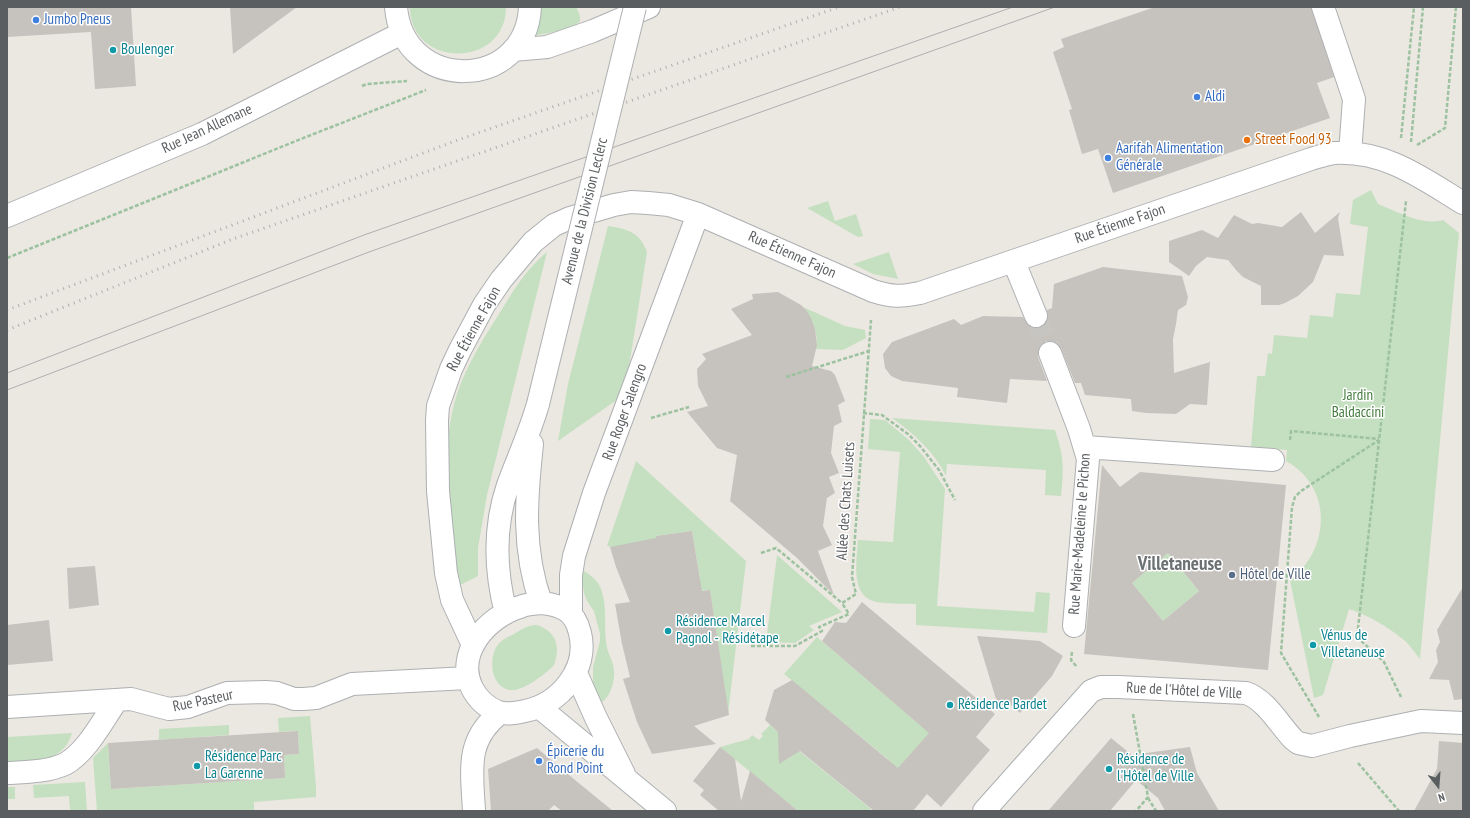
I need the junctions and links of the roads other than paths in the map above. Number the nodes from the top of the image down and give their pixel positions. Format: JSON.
{"nodes":[{"id":1,"x":396,"y":7,"type":"edge"},
{"id":2,"x":530,"y":7,"type":"edge"},
{"id":3,"x":636,"y":7,"type":"edge"},
{"id":4,"x":649,"y":7,"type":"edge"},
{"id":5,"x":1323,"y":7,"type":"edge"},
{"id":6,"x":402,"y":33,"type":"junction"},
{"id":7,"x":514,"y":50,"type":"junction"},
{"id":8,"x":1350,"y":153,"type":"junction"},
{"id":9,"x":1463,"y":203,"type":"edge"},
{"id":10,"x":698,"y":214,"type":"junction"},
{"id":11,"x":7,"y":216,"type":"edge"},
{"id":12,"x":1014,"y":262,"type":"junction"},
{"id":13,"x":1036,"y":316,"type":"tunnel mouth"},
{"id":14,"x":1050,"y":353,"type":"tunnel mouth"},
{"id":15,"x":536,"y":410,"type":"junction"},
{"id":16,"x":1085,"y":446,"type":"junction"},
{"id":17,"x":1273,"y":460,"type":"road end"},
{"id":18,"x":540,"y":603,"type":"junction"},
{"id":19,"x":506,"y":613,"type":"junction"},
{"id":20,"x":571,"y":613,"type":"junction"},
{"id":21,"x":1074,"y":626,"type":"dead end"},
{"id":22,"x":473,"y":645,"type":"junction"},
{"id":23,"x":576,"y":673,"type":"junction"},
{"id":24,"x":468,"y":678,"type":"junction"},
{"id":25,"x":116,"y":700,"type":"junction"},
{"id":26,"x":7,"y":707,"type":"edge"},
{"id":27,"x":539,"y":707,"type":"junction"},
{"id":28,"x":500,"y":713,"type":"junction"},
{"id":29,"x":1463,"y":722,"type":"edge"},
{"id":30,"x":7,"y":773,"type":"edge"},
{"id":31,"x":627,"y":780,"type":"junction"},
{"id":32,"x":474,"y":811,"type":"edge"},
{"id":33,"x":665,"y":811,"type":"edge"},
{"id":34,"x":984,"y":811,"type":"edge"}],
"edges":[{"from":1,"to":6,"type":"street"},
{"from":2,"to":7,"type":"street"},
{"from":3,"to":15,"type":"street","name":"Avenue de la Division Leclerc","bridge":true},
{"from":4,"to":7,"type":"street"},
{"from":5,"to":8,"type":"street"},
{"from":6,"to":7,"type":"street"},
{"from":6,"to":11,"type":"street","name":"Rue Jean Allemane"},
{"from":8,"to":9,"type":"street","name":"Rue Étienne Fajon"},
{"from":8,"to":12,"type":"street","name":"Rue Étienne Fajon"},
{"from":10,"to":12,"type":"street","name":"Rue Étienne Fajon"},
{"from":10,"to":20,"type":"street","name":"Rue Roger Salengro"},
{"from":10,"to":22,"type":"street","name":"Rue Étienne Fajon"},
{"from":12,"to":13,"type":"street"},
{"from":14,"to":16,"type":"street","name":"Rue Marie-Madeleine le Pichon"},
{"from":15,"to":18,"type":"street","name":"Avenue de la Division Leclerc"},
{"from":15,"to":19,"type":"street","name":"Avenue de la Division Leclerc"},
{"from":16,"to":17,"type":"street"},
{"from":16,"to":21,"type":"street","name":"Rue Marie-Madeleine le Pichon"},
{"from":18,"to":19,"type":"street"},
{"from":18,"to":20,"type":"street"},
{"from":19,"to":22,"type":"street"},
{"from":20,"to":23,"type":"street"},
{"from":22,"to":24,"type":"street"},
{"from":23,"to":27,"type":"street"},
{"from":23,"to":31,"type":"street"},
{"from":24,"to":25,"type":"street","name":"Rue Pasteur"},
{"from":24,"to":28,"type":"street"},
{"from":25,"to":26,"type":"street","name":"Rue Pasteur"},
{"from":25,"to":30,"type":"street"},
{"from":27,"to":28,"type":"street"},
{"from":27,"to":31,"type":"street"},
{"from":28,"to":32,"type":"street"},
{"from":29,"to":34,"type":"street","name":"Rue de l'Hôtel de Ville"},
{"from":31,"to":33,"type":"street"}]}
